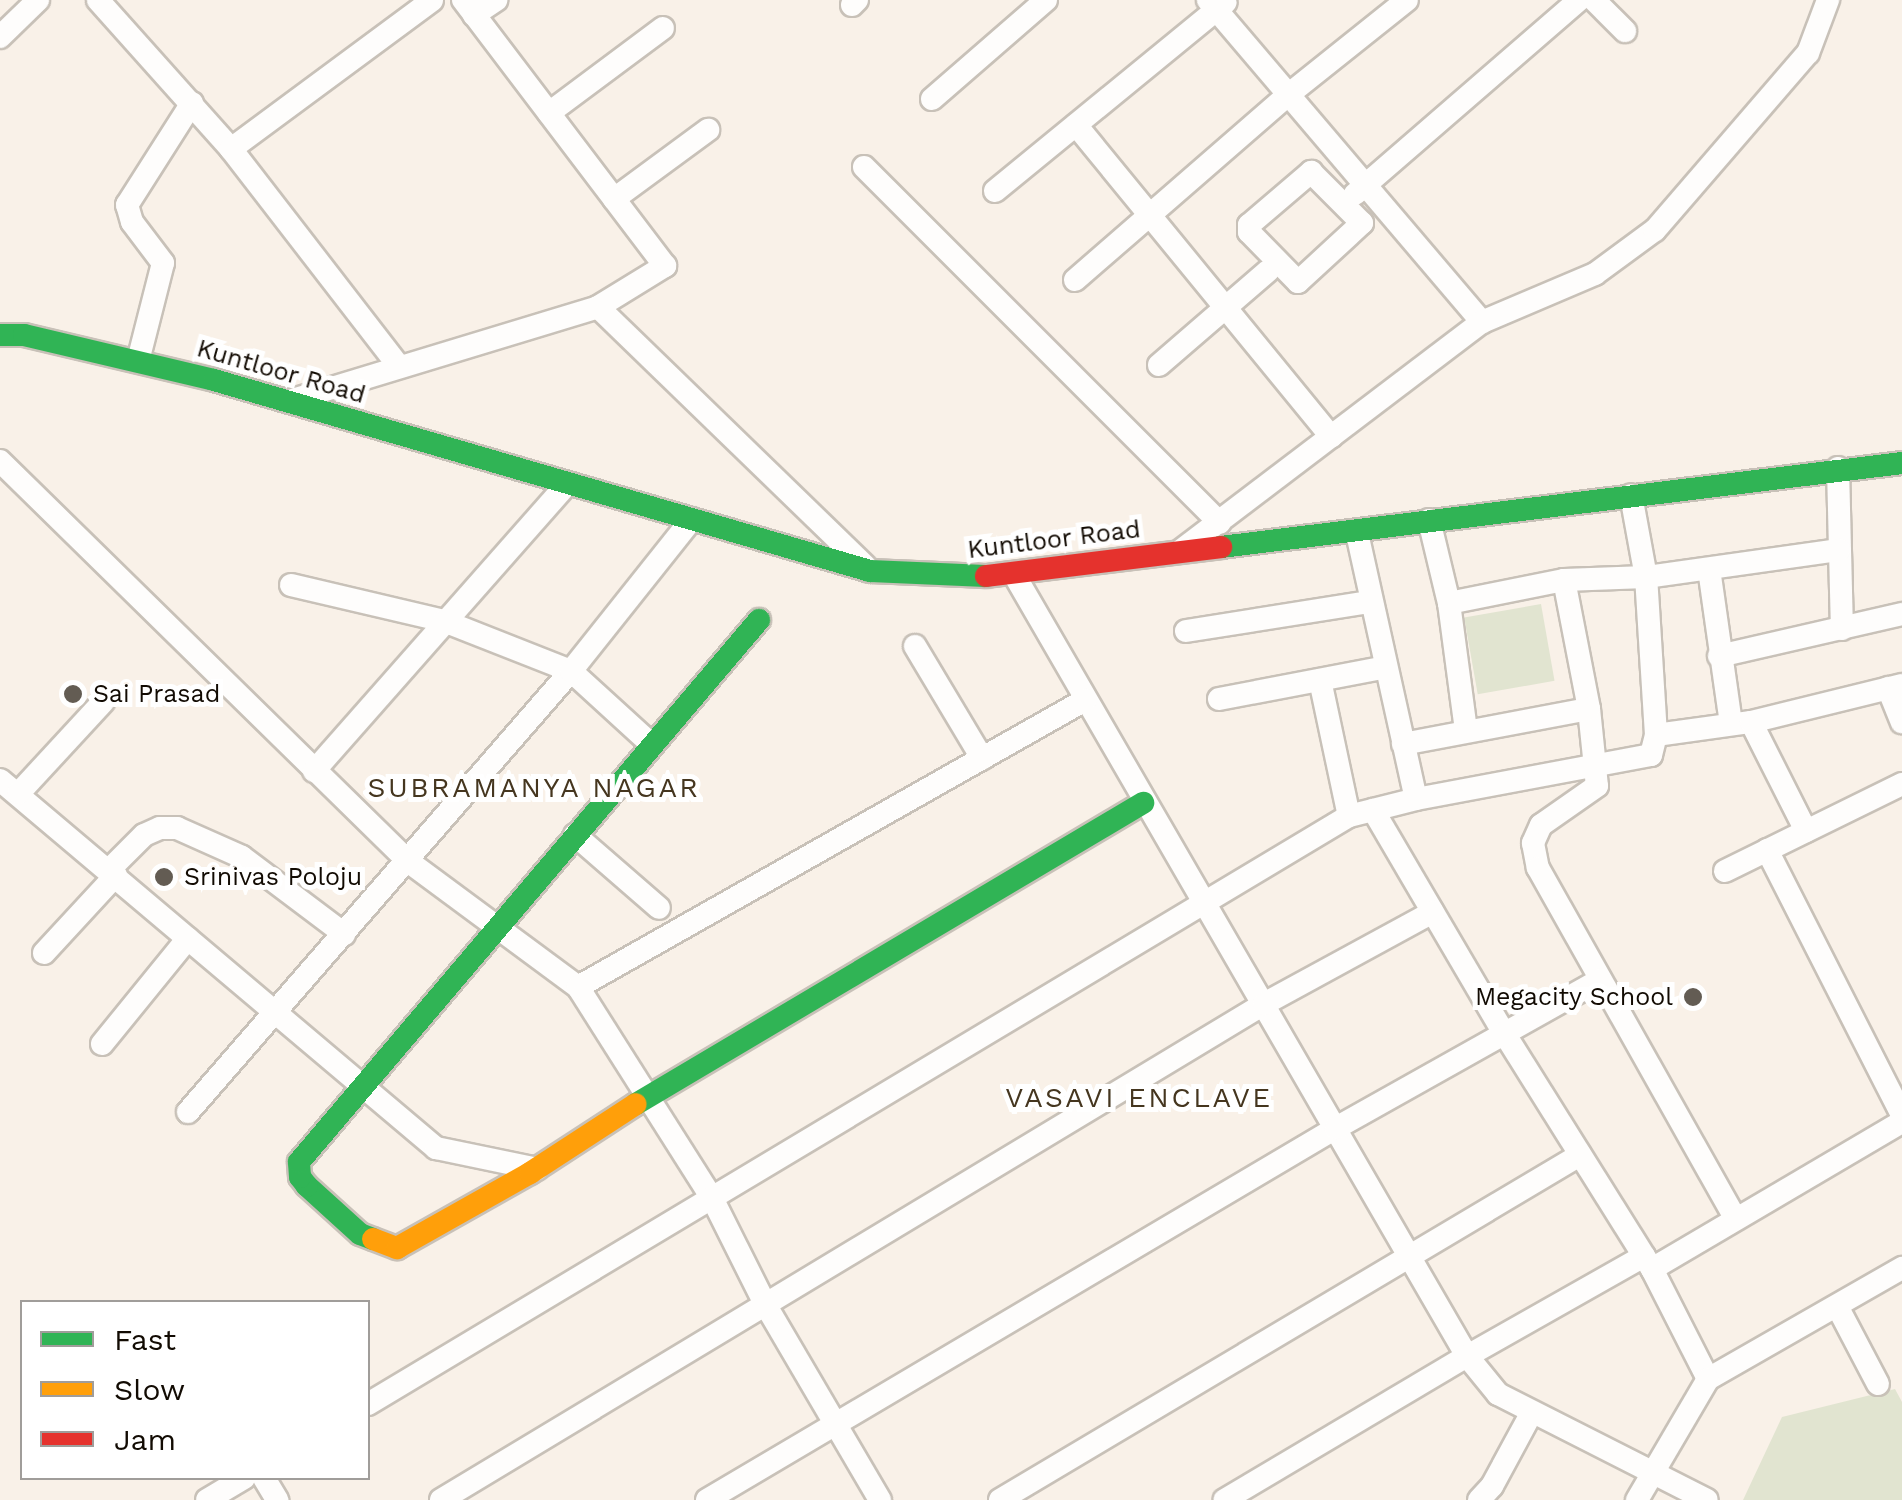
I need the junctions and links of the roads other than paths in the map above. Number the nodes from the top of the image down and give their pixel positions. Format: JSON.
{"nodes":[{"id":1,"x":38,"y":0,"type":"edge"},
{"id":2,"x":98,"y":0,"type":"edge"},
{"id":3,"x":432,"y":0,"type":"edge"},
{"id":4,"x":496,"y":0,"type":"edge"},
{"id":5,"x":1046,"y":0,"type":"edge"},
{"id":6,"x":1407,"y":0,"type":"edge"},
{"id":7,"x":1579,"y":0,"type":"edge"},
{"id":8,"x":1594,"y":0,"type":"edge"},
{"id":9,"x":1828,"y":0,"type":"edge"},
{"id":10,"x":1217,"y":3,"type":"edge"},
{"id":11,"x":469,"y":7,"type":"edge"},
{"id":12,"x":664,"y":28,"type":"dead end"},
{"id":13,"x":1625,"y":31,"type":"dead end"},
{"id":14,"x":0,"y":37,"type":"edge"},
{"id":15,"x":1288,"y":95,"type":"junction"},
{"id":16,"x":932,"y":99,"type":"dead end"},
{"id":17,"x":192,"y":103,"type":"junction"},
{"id":18,"x":549,"y":113,"type":"junction"},
{"id":19,"x":1076,"y":125,"type":"junction"},
{"id":20,"x":708,"y":130,"type":"dead end"},
{"id":21,"x":231,"y":149,"type":"junction"},
{"id":22,"x":864,"y":168,"type":"dead end"},
{"id":23,"x":1366,"y":184,"type":"junction"},
{"id":24,"x":995,"y":191,"type":"dead end"},
{"id":25,"x":614,"y":199,"type":"junction"},
{"id":26,"x":1345,"y":203,"type":"junction"},
{"id":27,"x":1150,"y":215,"type":"junction"},
{"id":28,"x":1268,"y":271,"type":"dead end"},
{"id":29,"x":1075,"y":280,"type":"dead end"},
{"id":30,"x":1228,"y":305,"type":"junction"},
{"id":31,"x":598,"y":307,"type":"junction"},
{"id":32,"x":1482,"y":322,"type":"junction"},
{"id":33,"x":0,"y":335,"type":"edge"},
{"id":34,"x":138,"y":361,"type":"junction"},
{"id":35,"x":1159,"y":365,"type":"dead end"},
{"id":36,"x":399,"y":366,"type":"junction"},
{"id":37,"x":286,"y":402,"type":"junction"},
{"id":38,"x":1331,"y":437,"type":"junction"},
{"id":39,"x":0,"y":461,"type":"edge"},
{"id":40,"x":1902,"y":463,"type":"edge"},
{"id":41,"x":1838,"y":468,"type":"junction"},
{"id":42,"x":567,"y":484,"type":"junction"},
{"id":43,"x":1631,"y":495,"type":"junction"},
{"id":44,"x":692,"y":520,"type":"junction"},
{"id":45,"x":1429,"y":520,"type":"junction"},
{"id":46,"x":1220,"y":523,"type":"junction"},
{"id":47,"x":1357,"y":533,"type":"junction"},
{"id":48,"x":1839,"y":550,"type":"junction"},
{"id":49,"x":1177,"y":553,"type":"junction"},
{"id":50,"x":1708,"y":568,"type":"junction"},
{"id":51,"x":870,"y":571,"type":"junction"},
{"id":52,"x":1015,"y":576,"type":"junction"},
{"id":53,"x":1646,"y":577,"type":"junction"},
{"id":54,"x":1564,"y":580,"type":"junction"},
{"id":55,"x":291,"y":585,"type":"dead end"},
{"id":56,"x":1370,"y":602,"type":"junction"},
{"id":57,"x":1449,"y":603,"type":"junction"},
{"id":58,"x":1902,"y":614,"type":"edge"},
{"id":59,"x":759,"y":620,"type":"dead end"},
{"id":60,"x":444,"y":621,"type":"junction"},
{"id":61,"x":1842,"y":630,"type":"junction"},
{"id":62,"x":1186,"y":631,"type":"dead end"},
{"id":63,"x":915,"y":646,"type":"dead end"},
{"id":64,"x":1719,"y":656,"type":"junction"},
{"id":65,"x":1386,"y":666,"type":"junction"},
{"id":66,"x":572,"y":671,"type":"junction"},
{"id":67,"x":1320,"y":680,"type":"junction"},
{"id":68,"x":1895,"y":686,"type":"edge"},
{"id":69,"x":1218,"y":699,"type":"dead end"},
{"id":70,"x":1084,"y":700,"type":"junction"},
{"id":71,"x":103,"y":702,"type":"dead end"},
{"id":72,"x":1589,"y":709,"type":"junction"},
{"id":73,"x":1902,"y":722,"type":"edge"},
{"id":74,"x":1741,"y":723,"type":"junction"},
{"id":75,"x":1466,"y":731,"type":"junction"},
{"id":76,"x":1656,"y":735,"type":"junction"},
{"id":77,"x":1403,"y":744,"type":"junction"},
{"id":78,"x":652,"y":746,"type":"junction"},
{"id":79,"x":982,"y":758,"type":"junction"},
{"id":80,"x":1598,"y":766,"type":"junction"},
{"id":81,"x":314,"y":771,"type":"junction"},
{"id":82,"x":1902,"y":784,"type":"edge"},
{"id":83,"x":10,"y":786,"type":"edge"},
{"id":84,"x":1416,"y":799,"type":"junction"},
{"id":85,"x":1143,"y":802,"type":"junction"},
{"id":86,"x":1373,"y":810,"type":"junction"},
{"id":87,"x":1349,"y":816,"type":"junction"},
{"id":88,"x":1806,"y":831,"type":"junction"},
{"id":89,"x":576,"y":835,"type":"junction"},
{"id":90,"x":1768,"y":850,"type":"junction"},
{"id":91,"x":409,"y":862,"type":"junction"},
{"id":92,"x":1726,"y":871,"type":"dead end"},
{"id":93,"x":113,"y":872,"type":"junction"},
{"id":94,"x":1203,"y":902,"type":"junction"},
{"id":95,"x":659,"y":908,"type":"dead end"},
{"id":96,"x":1433,"y":912,"type":"junction"},
{"id":97,"x":497,"y":927,"type":"junction"},
{"id":98,"x":344,"y":934,"type":"junction"},
{"id":99,"x":188,"y":938,"type":"junction"},
{"id":100,"x":44,"y":953,"type":"dead end"},
{"id":101,"x":1600,"y":980,"type":"junction"},
{"id":102,"x":578,"y":987,"type":"junction"},
{"id":103,"x":1264,"y":1004,"type":"junction"},
{"id":104,"x":278,"y":1011,"type":"junction"},
{"id":105,"x":1504,"y":1033,"type":"junction"},
{"id":106,"x":102,"y":1044,"type":"dead end"},
{"id":107,"x":365,"y":1088,"type":"junction"},
{"id":108,"x":648,"y":1096,"type":"junction"},
{"id":109,"x":188,"y":1112,"type":"dead end"},
{"id":110,"x":1902,"y":1118,"type":"edge"},
{"id":111,"x":1336,"y":1128,"type":"junction"},
{"id":112,"x":1580,"y":1155,"type":"junction"},
{"id":113,"x":537,"y":1169,"type":"junction"},
{"id":114,"x":712,"y":1198,"type":"junction"},
{"id":115,"x":1735,"y":1218,"type":"junction"},
{"id":116,"x":1408,"y":1256,"type":"junction"},
{"id":117,"x":1648,"y":1262,"type":"junction"},
{"id":118,"x":1902,"y":1268,"type":"edge"},
{"id":119,"x":765,"y":1304,"type":"junction"},
{"id":120,"x":1837,"y":1306,"type":"junction"},
{"id":121,"x":1467,"y":1356,"type":"junction"},
{"id":122,"x":1708,"y":1379,"type":"junction"},
{"id":123,"x":1878,"y":1384,"type":"dead end"},
{"id":124,"x":370,"y":1403,"type":"edge"},
{"id":125,"x":1532,"y":1412,"type":"junction"},
{"id":126,"x":836,"y":1423,"type":"junction"},
{"id":127,"x":1653,"y":1470,"type":"junction"},
{"id":128,"x":241,"y":1480,"type":"edge"},
{"id":129,"x":207,"y":1500,"type":"edge"},
{"id":130,"x":441,"y":1500,"type":"edge"},
{"id":131,"x":707,"y":1500,"type":"edge"},
{"id":132,"x":880,"y":1500,"type":"edge"},
{"id":133,"x":1000,"y":1500,"type":"edge"},
{"id":134,"x":1224,"y":1500,"type":"edge"},
{"id":135,"x":1479,"y":1500,"type":"edge"},
{"id":136,"x":1637,"y":1500,"type":"edge"},
{"id":137,"x":1707,"y":1500,"type":"edge"}],
"edges":[{"from":1,"to":14,"type":"street"},
{"from":2,"to":17,"type":"street"},
{"from":3,"to":21,"type":"street"},
{"from":4,"to":11,"type":"street"},
{"from":5,"to":16,"type":"street"},
{"from":6,"to":15,"type":"street"},
{"from":7,"to":23,"type":"street"},
{"from":8,"to":13,"type":"street"},
{"from":9,"to":32,"type":"street"},
{"from":10,"to":15,"type":"street"},
{"from":10,"to":19,"type":"street"},
{"from":11,"to":18,"type":"street"},
{"from":12,"to":18,"type":"street"},
{"from":15,"to":23,"type":"street"},
{"from":15,"to":27,"type":"street"},
{"from":17,"to":21,"type":"street"},
{"from":17,"to":34,"type":"street"},
{"from":18,"to":25,"type":"street"},
{"from":19,"to":24,"type":"street"},
{"from":19,"to":27,"type":"street"},
{"from":20,"to":25,"type":"street"},
{"from":21,"to":36,"type":"street"},
{"from":22,"to":46,"type":"street"},
{"from":23,"to":26,"type":"street"},
{"from":23,"to":32,"type":"street"},
{"from":25,"to":31,"type":"street"},
{"from":26,"to":26,"type":"street"},
{"from":27,"to":29,"type":"street"},
{"from":27,"to":30,"type":"street"},
{"from":28,"to":30,"type":"street"},
{"from":30,"to":35,"type":"street"},
{"from":30,"to":38,"type":"street"},
{"from":31,"to":36,"type":"street"},
{"from":31,"to":51,"type":"street"},
{"from":32,"to":38,"type":"street"},
{"from":33,"to":34,"type":"street","name":"Kuntloor Road"},
{"from":34,"to":37,"type":"street","name":"Kuntloor Road"},
{"from":36,"to":37,"type":"street"},
{"from":37,"to":42,"type":"street","name":"Kuntloor Road"},
{"from":38,"to":46,"type":"street"},
{"from":39,"to":81,"type":"street"},
{"from":40,"to":41,"type":"street","name":"Kuntloor Road"},
{"from":41,"to":43,"type":"street","name":"Kuntloor Road"},
{"from":41,"to":48,"type":"street"},
{"from":42,"to":44,"type":"street","name":"Kuntloor Road"},
{"from":42,"to":60,"type":"street"},
{"from":43,"to":45,"type":"street","name":"Kuntloor Road"},
{"from":43,"to":53,"type":"street"},
{"from":44,"to":51,"type":"street","name":"Kuntloor Road"},
{"from":44,"to":66,"type":"street"},
{"from":45,"to":47,"type":"street","name":"Kuntloor Road"},
{"from":45,"to":57,"type":"street"},
{"from":46,"to":49,"type":"street"},
{"from":47,"to":49,"type":"street","name":"Kuntloor Road"},
{"from":47,"to":56,"type":"street"},
{"from":48,"to":50,"type":"street"},
{"from":48,"to":61,"type":"street"},
{"from":49,"to":52,"type":"street","name":"Kuntloor Road"},
{"from":50,"to":53,"type":"street"},
{"from":50,"to":64,"type":"street"},
{"from":51,"to":52,"type":"street","name":"Kuntloor Road"},
{"from":52,"to":70,"type":"street"},
{"from":53,"to":54,"type":"street"},
{"from":53,"to":76,"type":"street"},
{"from":54,"to":57,"type":"street"},
{"from":54,"to":72,"type":"street"},
{"from":55,"to":60,"type":"street"},
{"from":56,"to":62,"type":"street"},
{"from":56,"to":65,"type":"street"},
{"from":57,"to":75,"type":"street"},
{"from":58,"to":61,"type":"street"},
{"from":59,"to":78,"type":"street"},
{"from":60,"to":66,"type":"street"},
{"from":60,"to":81,"type":"street"},
{"from":61,"to":64,"type":"street"},
{"from":63,"to":79,"type":"street"},
{"from":64,"to":74,"type":"street"},
{"from":65,"to":67,"type":"street"},
{"from":65,"to":77,"type":"street"},
{"from":66,"to":78,"type":"street"},
{"from":66,"to":91,"type":"street"},
{"from":67,"to":69,"type":"street"},
{"from":67,"to":87,"type":"street"},
{"from":68,"to":73,"type":"street"},
{"from":68,"to":74,"type":"street"},
{"from":70,"to":79,"type":"street"},
{"from":70,"to":85,"type":"street"},
{"from":71,"to":83,"type":"street"},
{"from":72,"to":75,"type":"street"},
{"from":72,"to":80,"type":"street"},
{"from":74,"to":76,"type":"street"},
{"from":74,"to":88,"type":"street"},
{"from":75,"to":77,"type":"street"},
{"from":76,"to":80,"type":"street"},
{"from":77,"to":84,"type":"street"},
{"from":78,"to":89,"type":"street"},
{"from":79,"to":102,"type":"street"},
{"from":80,"to":84,"type":"street"},
{"from":80,"to":101,"type":"street"},
{"from":81,"to":91,"type":"street"},
{"from":82,"to":88,"type":"street"},
{"from":83,"to":93,"type":"street"},
{"from":84,"to":86,"type":"street"},
{"from":85,"to":94,"type":"street"},
{"from":85,"to":108,"type":"street"},
{"from":86,"to":87,"type":"street"},
{"from":86,"to":96,"type":"street"},
{"from":87,"to":94,"type":"street"},
{"from":88,"to":90,"type":"street"},
{"from":89,"to":95,"type":"street"},
{"from":89,"to":97,"type":"street"},
{"from":90,"to":92,"type":"street"},
{"from":90,"to":110,"type":"street"},
{"from":91,"to":97,"type":"street"},
{"from":91,"to":98,"type":"street"},
{"from":93,"to":98,"type":"street"},
{"from":93,"to":99,"type":"street"},
{"from":93,"to":100,"type":"street"},
{"from":94,"to":103,"type":"street"},
{"from":94,"to":114,"type":"street"},
{"from":96,"to":103,"type":"street"},
{"from":96,"to":105,"type":"street"},
{"from":97,"to":102,"type":"street"},
{"from":97,"to":107,"type":"street"},
{"from":98,"to":104,"type":"street"},
{"from":99,"to":104,"type":"street"},
{"from":99,"to":106,"type":"street"},
{"from":101,"to":105,"type":"street"},
{"from":101,"to":115,"type":"street"},
{"from":102,"to":108,"type":"street"},
{"from":103,"to":111,"type":"street"},
{"from":103,"to":119,"type":"street"},
{"from":104,"to":107,"type":"street"},
{"from":104,"to":109,"type":"street"},
{"from":105,"to":111,"type":"street"},
{"from":105,"to":112,"type":"street"},
{"from":107,"to":113,"type":"street"},
{"from":107,"to":113,"type":"street"},
{"from":108,"to":113,"type":"street"},
{"from":108,"to":114,"type":"street"},
{"from":110,"to":115,"type":"street"},
{"from":111,"to":116,"type":"street"},
{"from":111,"to":126,"type":"street"},
{"from":112,"to":116,"type":"street"},
{"from":112,"to":117,"type":"street"},
{"from":114,"to":119,"type":"street"},
{"from":114,"to":124,"type":"street"},
{"from":115,"to":117,"type":"street"},
{"from":116,"to":121,"type":"street"},
{"from":116,"to":133,"type":"street"},
{"from":117,"to":121,"type":"street"},
{"from":117,"to":122,"type":"street"},
{"from":118,"to":120,"type":"street"},
{"from":119,"to":126,"type":"street"},
{"from":119,"to":130,"type":"street"},
{"from":120,"to":122,"type":"street"},
{"from":120,"to":123,"type":"street"},
{"from":121,"to":125,"type":"street"},
{"from":121,"to":134,"type":"street"},
{"from":122,"to":127,"type":"street"},
{"from":125,"to":127,"type":"street"},
{"from":125,"to":135,"type":"street"},
{"from":126,"to":131,"type":"street"},
{"from":126,"to":132,"type":"street"},
{"from":127,"to":136,"type":"street"},
{"from":127,"to":137,"type":"street"},
{"from":128,"to":129,"type":"street"}]}
